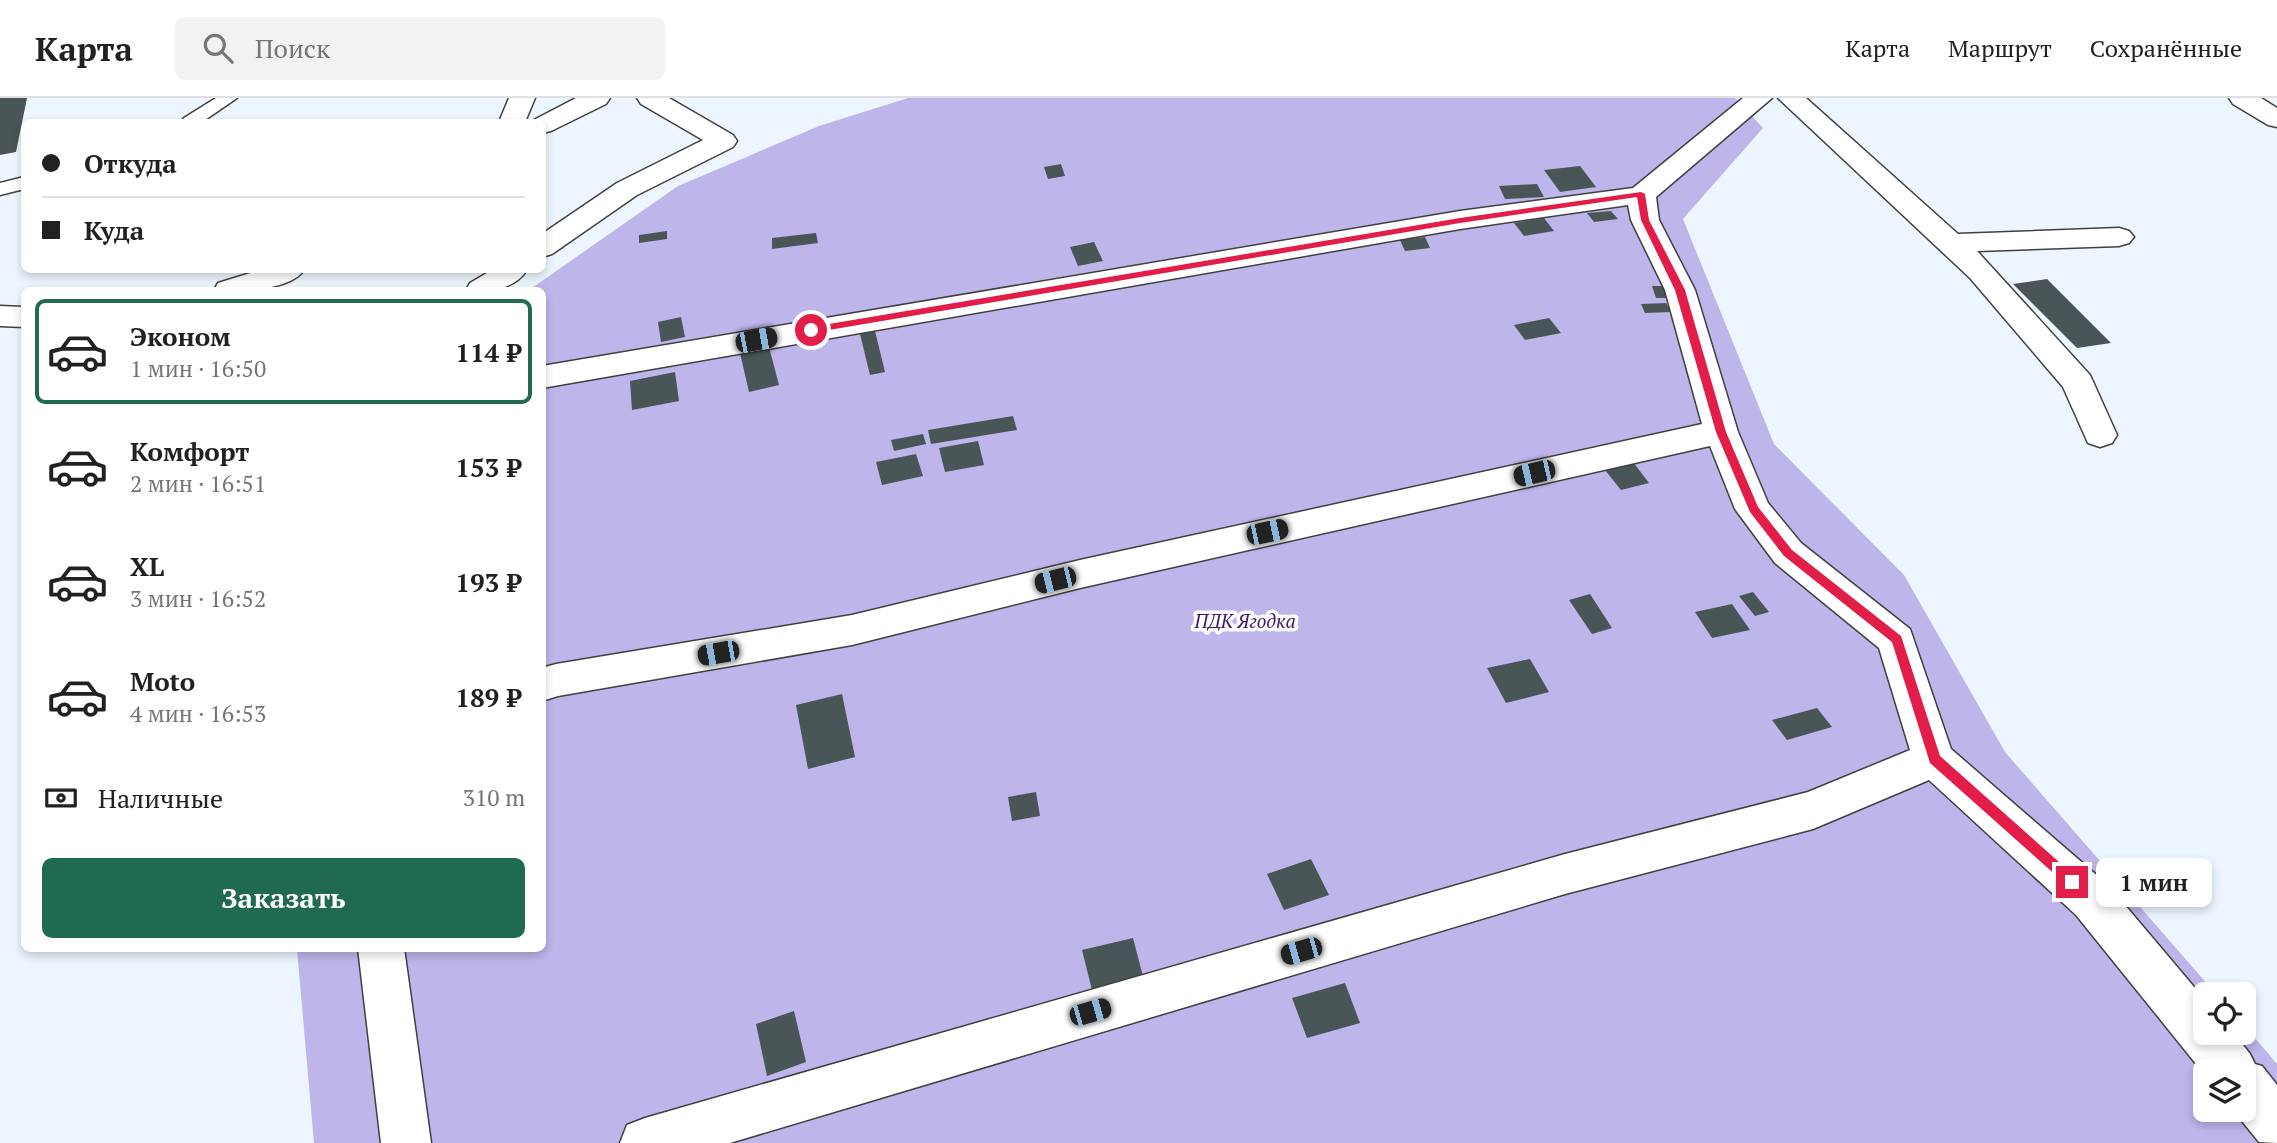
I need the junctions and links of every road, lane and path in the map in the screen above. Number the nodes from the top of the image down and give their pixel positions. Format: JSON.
{"nodes":[{"id":1,"x":228,"y":98,"type":"edge"},
{"id":2,"x":522,"y":98,"type":"edge"},
{"id":3,"x":597,"y":98,"type":"edge"},
{"id":4,"x":650,"y":98,"type":"edge"},
{"id":5,"x":1759,"y":98,"type":"edge"},
{"id":6,"x":1791,"y":98,"type":"edge"},
{"id":7,"x":2242,"y":98,"type":"edge"},
{"id":8,"x":195,"y":119,"type":"edge"},
{"id":9,"x":513,"y":119,"type":"edge"},
{"id":10,"x":2277,"y":119,"type":"edge"},
{"id":11,"x":546,"y":123,"type":"edge"},
{"id":12,"x":21,"y":184,"type":"edge"},
{"id":13,"x":0,"y":189,"type":"edge"},
{"id":14,"x":1641,"y":194,"type":"junction"},
{"id":15,"x":2119,"y":237,"type":"dead end"},
{"id":16,"x":1949,"y":243,"type":"junction"},
{"id":17,"x":546,"y":245,"type":"edge"},
{"id":18,"x":280,"y":273,"type":"edge"},
{"id":19,"x":507,"y":273,"type":"edge"},
{"id":20,"x":238,"y":287,"type":"edge"},
{"id":21,"x":486,"y":287,"type":"edge"},
{"id":22,"x":0,"y":316,"type":"edge"},
{"id":23,"x":21,"y":317,"type":"edge"},
{"id":24,"x":546,"y":376,"type":"edge"},
{"id":25,"x":1721,"y":432,"type":"junction"},
{"id":26,"x":2100,"y":435,"type":"dead end"},
{"id":27,"x":546,"y":684,"type":"edge"},
{"id":28,"x":1934,"y":759,"type":"junction"},
{"id":29,"x":382,"y":952,"type":"edge"},
{"id":30,"x":2223,"y":1059,"type":"edge"},
{"id":31,"x":2256,"y":1099,"type":"edge"},
{"id":32,"x":2277,"y":1124,"type":"edge"},
{"id":33,"x":406,"y":1143,"type":"edge"},
{"id":34,"x":645,"y":1143,"type":"edge"}],
"edges":[{"from":1,"to":8,"type":"lane"},
{"from":2,"to":9,"type":"street"},
{"from":3,"to":11,"type":"street"},
{"from":4,"to":17,"type":"street"},
{"from":5,"to":14,"type":"street"},
{"from":6,"to":16,"type":"street"},
{"from":7,"to":10,"type":"street"},
{"from":12,"to":13,"type":"lane"},
{"from":14,"to":24,"type":"street"},
{"from":14,"to":25,"type":"street"},
{"from":15,"to":16,"type":"street"},
{"from":16,"to":26,"type":"street"},
{"from":18,"to":20,"type":"street"},
{"from":19,"to":21,"type":"street"},
{"from":22,"to":23,"type":"street"},
{"from":25,"to":27,"type":"street"},
{"from":25,"to":28,"type":"street"},
{"from":28,"to":30,"type":"street"},
{"from":28,"to":34,"type":"street"},
{"from":29,"to":33,"type":"street"},
{"from":31,"to":32,"type":"street"}]}
